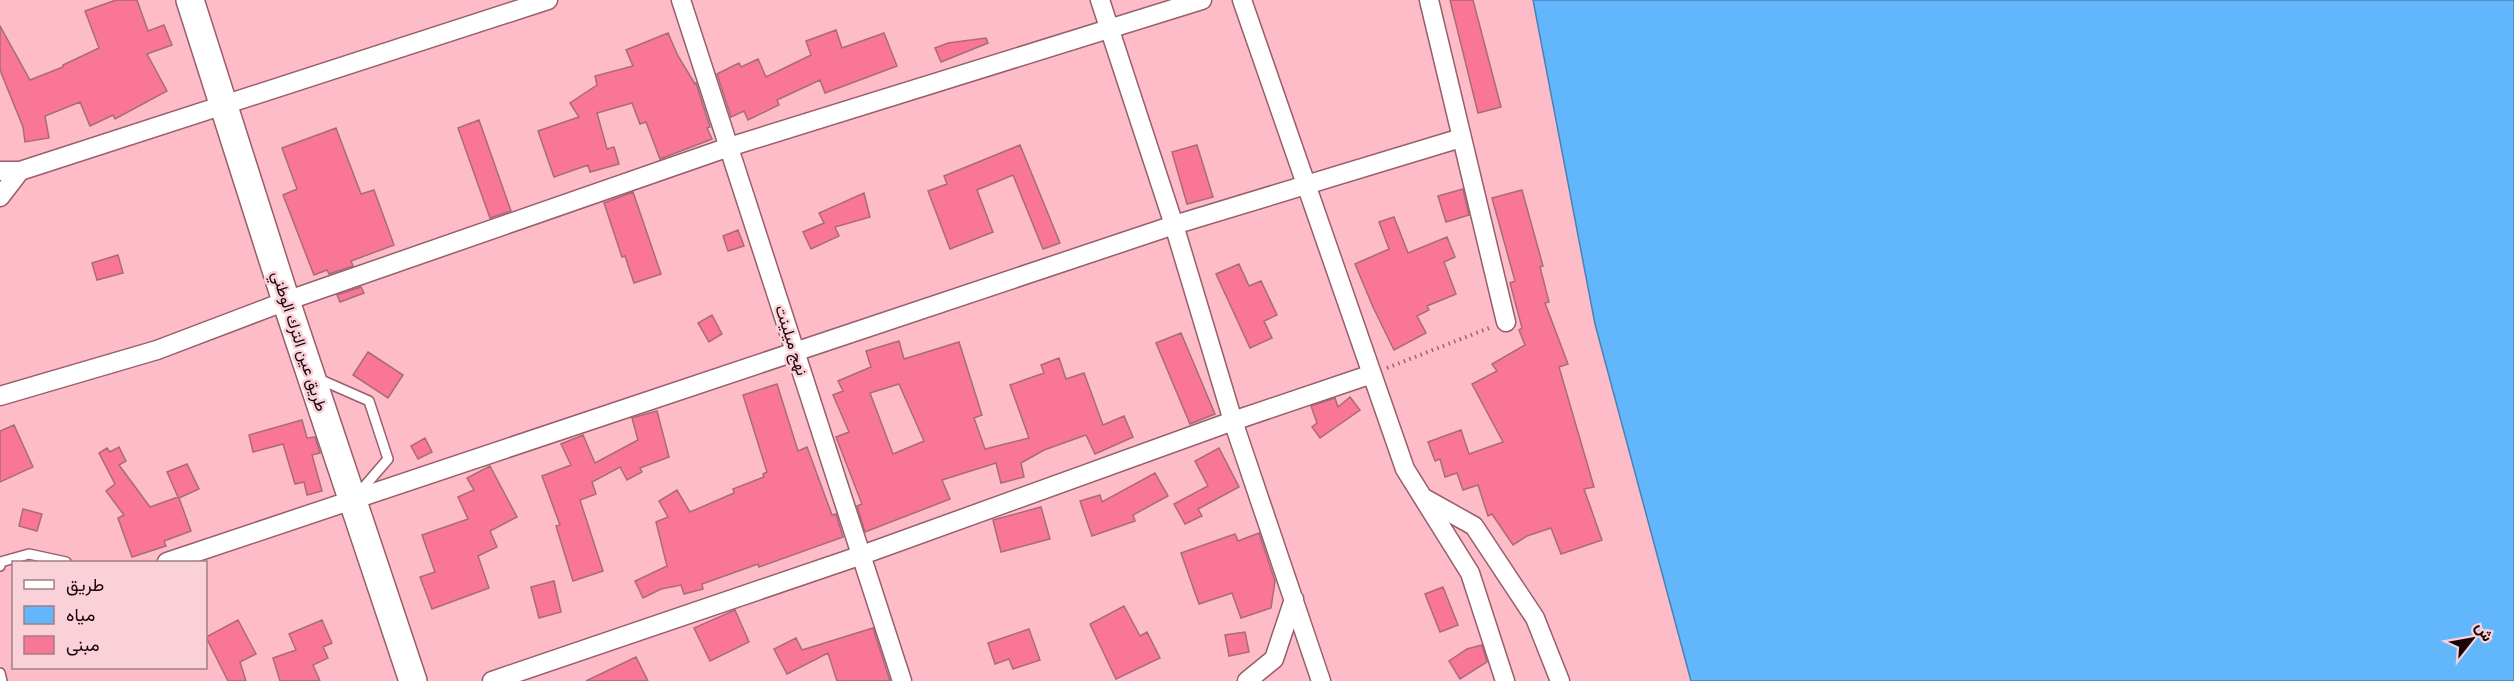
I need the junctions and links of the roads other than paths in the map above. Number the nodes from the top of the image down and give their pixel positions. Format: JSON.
{"nodes":[{"id":1,"x":190,"y":0,"type":"edge"},
{"id":2,"x":548,"y":0,"type":"edge"},
{"id":3,"x":681,"y":0,"type":"edge"},
{"id":4,"x":1100,"y":0,"type":"edge"},
{"id":5,"x":1202,"y":0,"type":"edge"},
{"id":6,"x":1242,"y":0,"type":"edge"},
{"id":7,"x":1429,"y":0,"type":"edge"},
{"id":8,"x":1109,"y":27,"type":"junction"},
{"id":9,"x":225,"y":104,"type":"junction"},
{"id":10,"x":1461,"y":138,"type":"junction"},
{"id":11,"x":729,"y":147,"type":"junction"},
{"id":12,"x":0,"y":171,"type":"edge"},
{"id":13,"x":20,"y":171,"type":"junction"},
{"id":14,"x":1306,"y":187,"type":"junction"},
{"id":15,"x":0,"y":197,"type":"edge"},
{"id":16,"x":1174,"y":225,"type":"junction"},
{"id":17,"x":286,"y":301,"type":"junction"},
{"id":18,"x":1506,"y":322,"type":"road end"},
{"id":19,"x":796,"y":353,"type":"junction"},
{"id":20,"x":1372,"y":374,"type":"junction"},
{"id":21,"x":311,"y":376,"type":"junction"},
{"id":22,"x":0,"y":396,"type":"edge"},
{"id":23,"x":1233,"y":421,"type":"junction"},
{"id":24,"x":1422,"y":498,"type":"junction"},
{"id":25,"x":352,"y":502,"type":"junction"},
{"id":26,"x":861,"y":555,"type":"junction"},
{"id":27,"x":61,"y":561,"type":"edge"},
{"id":28,"x":170,"y":561,"type":"edge"},
{"id":29,"x":0,"y":566,"type":"edge"},
{"id":30,"x":1294,"y":599,"type":"junction"},
{"id":31,"x":0,"y":673,"type":"edge"},
{"id":32,"x":2,"y":681,"type":"edge"},
{"id":33,"x":413,"y":681,"type":"edge"},
{"id":34,"x":492,"y":681,"type":"edge"},
{"id":35,"x":902,"y":681,"type":"edge"},
{"id":36,"x":1247,"y":681,"type":"edge"},
{"id":37,"x":1321,"y":681,"type":"edge"},
{"id":38,"x":1505,"y":681,"type":"edge"},
{"id":39,"x":1560,"y":681,"type":"edge"}],
"edges":[{"from":1,"to":9,"type":"main road","name":"طريق عين الترك الوطني"},
{"from":2,"to":9,"type":"street"},
{"from":3,"to":11,"type":"street","name":"نهج ميلينت"},
{"from":4,"to":8,"type":"street"},
{"from":5,"to":8,"type":"street"},
{"from":6,"to":14,"type":"street"},
{"from":7,"to":10,"type":"street"},
{"from":8,"to":11,"type":"street"},
{"from":8,"to":16,"type":"street"},
{"from":9,"to":13,"type":"street"},
{"from":9,"to":17,"type":"main road","name":"طريق عين الترك الوطني"},
{"from":10,"to":14,"type":"street"},
{"from":10,"to":18,"type":"street"},
{"from":11,"to":17,"type":"street"},
{"from":11,"to":19,"type":"street","name":"نهج ميلينت"},
{"from":12,"to":13,"type":"street"},
{"from":13,"to":15,"type":"street"},
{"from":14,"to":16,"type":"street"},
{"from":14,"to":20,"type":"street"},
{"from":16,"to":19,"type":"street"},
{"from":16,"to":23,"type":"street"},
{"from":17,"to":21,"type":"main road","name":"طريق عين الترك الوطني"},
{"from":17,"to":22,"type":"street"},
{"from":19,"to":25,"type":"street"},
{"from":19,"to":26,"type":"street","name":"نهج ميلينت"},
{"from":20,"to":23,"type":"street"},
{"from":20,"to":24,"type":"street"},
{"from":21,"to":25,"type":"main road","name":"طريق عين الترك الوطني"},
{"from":21,"to":25,"type":"lane"},
{"from":23,"to":26,"type":"street"},
{"from":23,"to":30,"type":"street"},
{"from":24,"to":38,"type":"street"},
{"from":24,"to":39,"type":"street"},
{"from":25,"to":28,"type":"street"},
{"from":25,"to":33,"type":"main road","name":"طريق عين الترك الوطني"},
{"from":26,"to":34,"type":"street"},
{"from":26,"to":35,"type":"street","name":"نهج ميلينت"},
{"from":27,"to":29,"type":"lane"},
{"from":30,"to":36,"type":"street"},
{"from":30,"to":37,"type":"street"},
{"from":31,"to":32,"type":"lane"}]}
